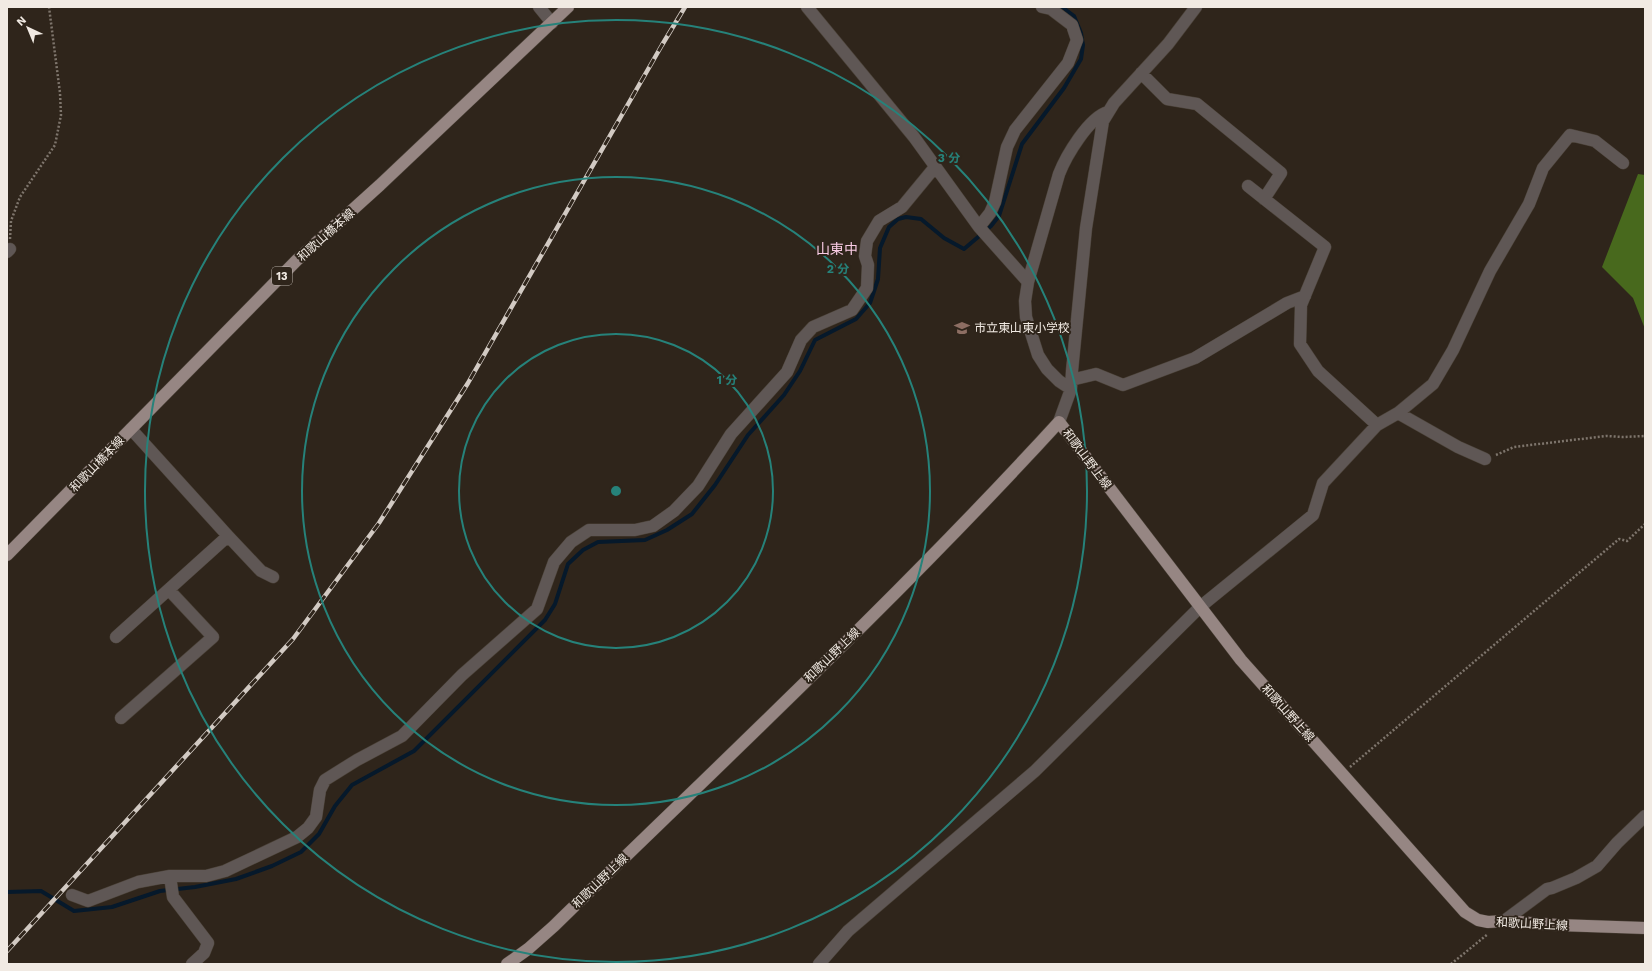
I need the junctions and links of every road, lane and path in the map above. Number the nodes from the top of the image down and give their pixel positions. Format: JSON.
{"nodes":[{"id":1,"x":49,"y":7,"type":"edge"},
{"id":2,"x":539,"y":7,"type":"edge"},
{"id":3,"x":568,"y":7,"type":"edge"},
{"id":4,"x":807,"y":7,"type":"edge"},
{"id":5,"x":1042,"y":7,"type":"edge"},
{"id":6,"x":1196,"y":7,"type":"edge"},
{"id":7,"x":552,"y":23,"type":"junction"},
{"id":8,"x":1141,"y":73,"type":"junction"},
{"id":9,"x":1109,"y":112,"type":"junction"},
{"id":10,"x":1624,"y":163,"type":"dead end"},
{"id":11,"x":935,"y":167,"type":"junction"},
{"id":12,"x":1248,"y":186,"type":"dead end"},
{"id":13,"x":1264,"y":200,"type":"junction"},
{"id":14,"x":979,"y":227,"type":"junction"},
{"id":15,"x":8,"y":251,"type":"edge"},
{"id":16,"x":1028,"y":282,"type":"junction"},
{"id":17,"x":1304,"y":296,"type":"junction"},
{"id":18,"x":1071,"y":385,"type":"junction"},
{"id":19,"x":1398,"y":413,"type":"junction"},
{"id":20,"x":1059,"y":422,"type":"junction"},
{"id":21,"x":1377,"y":425,"type":"junction"},
{"id":22,"x":131,"y":429,"type":"junction"},
{"id":23,"x":1645,"y":436,"type":"edge"},
{"id":24,"x":1485,"y":459,"type":"joint"},
{"id":25,"x":1645,"y":524,"type":"edge"},
{"id":26,"x":228,"y":536,"type":"junction"},
{"id":27,"x":7,"y":555,"type":"edge"},
{"id":28,"x":273,"y":577,"type":"dead end"},
{"id":29,"x":169,"y":590,"type":"junction"},
{"id":30,"x":1200,"y":607,"type":"junction"},
{"id":31,"x":116,"y":637,"type":"dead end"},
{"id":32,"x":121,"y":718,"type":"dead end"},
{"id":33,"x":1343,"y":773,"type":"junction"},
{"id":34,"x":1645,"y":816,"type":"edge"},
{"id":35,"x":170,"y":876,"type":"junction"},
{"id":36,"x":72,"y":894,"type":"dead end"},
{"id":37,"x":1504,"y":921,"type":"junction"},
{"id":38,"x":1645,"y":928,"type":"edge"},
{"id":39,"x":192,"y":964,"type":"edge"},
{"id":40,"x":507,"y":964,"type":"edge"},
{"id":41,"x":819,"y":964,"type":"edge"},
{"id":42,"x":1451,"y":964,"type":"edge"}],
"edges":[{"from":1,"to":15,"type":"path"},
{"from":2,"to":7,"type":"street"},
{"from":3,"to":7,"type":"main road","name":"和歌山橋本線","number":"13"},
{"from":4,"to":11,"type":"street"},
{"from":5,"to":14,"type":"street"},
{"from":6,"to":8,"type":"street"},
{"from":7,"to":22,"type":"main road","name":"和歌山橋本線","number":"13"},
{"from":8,"to":9,"type":"street"},
{"from":8,"to":13,"type":"street"},
{"from":9,"to":16,"type":"street"},
{"from":9,"to":18,"type":"street"},
{"from":10,"to":19,"type":"street"},
{"from":11,"to":14,"type":"street"},
{"from":11,"to":35,"type":"street"},
{"from":12,"to":13,"type":"street"},
{"from":13,"to":17,"type":"street"},
{"from":14,"to":16,"type":"street"},
{"from":16,"to":18,"type":"street"},
{"from":17,"to":18,"type":"street"},
{"from":17,"to":21,"type":"street"},
{"from":18,"to":20,"type":"street"},
{"from":19,"to":21,"type":"street"},
{"from":19,"to":24,"type":"street"},
{"from":20,"to":30,"type":"main road","name":"和歌山野上線"},
{"from":20,"to":40,"type":"main road","name":"和歌山野上線"},
{"from":21,"to":30,"type":"street"},
{"from":22,"to":26,"type":"street"},
{"from":22,"to":27,"type":"main road","name":"和歌山橋本線","number":"13"},
{"from":23,"to":24,"type":"path"},
{"from":25,"to":33,"type":"path"},
{"from":26,"to":28,"type":"street"},
{"from":26,"to":29,"type":"street"},
{"from":29,"to":31,"type":"street"},
{"from":29,"to":32,"type":"street"},
{"from":30,"to":33,"type":"main road","name":"和歌山野上線"},
{"from":30,"to":41,"type":"street"},
{"from":33,"to":37,"type":"main road","name":"和歌山野上線"},
{"from":34,"to":37,"type":"street"},
{"from":35,"to":36,"type":"street"},
{"from":35,"to":39,"type":"street"},
{"from":37,"to":38,"type":"main road","name":"和歌山野上線"},
{"from":37,"to":42,"type":"path"}]}
